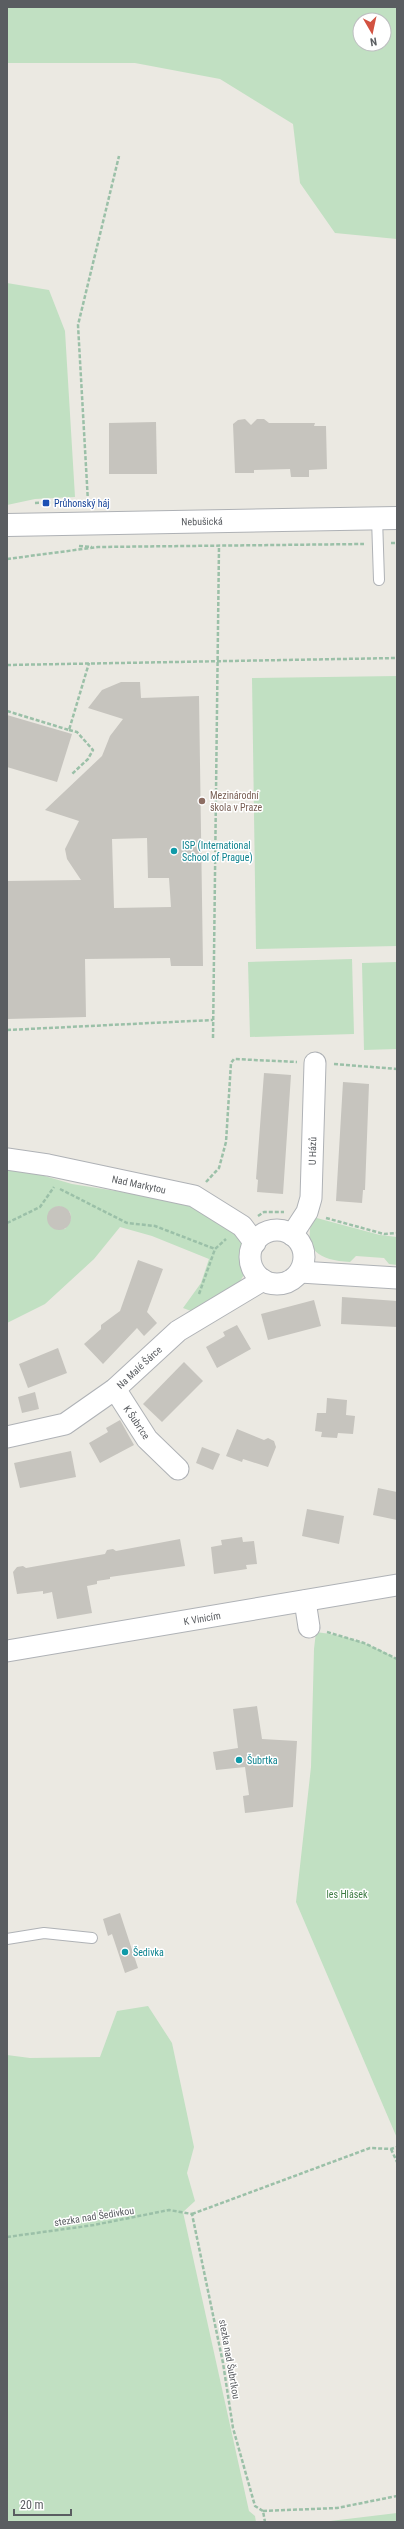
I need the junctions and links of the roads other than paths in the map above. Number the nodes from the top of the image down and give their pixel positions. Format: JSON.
{"nodes":[{"id":1,"x":387,"y":518,"type":"edge"},
{"id":2,"x":7,"y":525,"type":"edge"},
{"id":3,"x":378,"y":580,"type":"dead end"},
{"id":4,"x":314,"y":1063,"type":"dead end"},
{"id":5,"x":7,"y":1159,"type":"edge"},
{"id":6,"x":292,"y":1235,"type":"junction"},
{"id":7,"x":255,"y":1243,"type":"junction"},
{"id":8,"x":300,"y":1272,"type":"junction"},
{"id":9,"x":397,"y":1278,"type":"edge"},
{"id":10,"x":263,"y":1280,"type":"junction"},
{"id":11,"x":115,"y":1389,"type":"junction"},
{"id":12,"x":7,"y":1438,"type":"edge"},
{"id":13,"x":178,"y":1469,"type":"dead end"},
{"id":14,"x":397,"y":1586,"type":"edge"},
{"id":15,"x":305,"y":1601,"type":"junction"},
{"id":16,"x":309,"y":1627,"type":"road end"},
{"id":17,"x":7,"y":1651,"type":"edge"},
{"id":18,"x":92,"y":1938,"type":"dead end"},
{"id":19,"x":7,"y":1940,"type":"edge"}],
"edges":[{"from":1,"to":2,"type":"street","name":"Nebušická"},
{"from":1,"to":3,"type":"lane"},
{"from":4,"to":6,"type":"street","name":"U Házů"},
{"from":5,"to":7,"type":"street","name":"Nad Markytou"},
{"from":6,"to":7,"type":"street"},
{"from":6,"to":8,"type":"street"},
{"from":7,"to":10,"type":"street"},
{"from":8,"to":9,"type":"street"},
{"from":8,"to":10,"type":"street"},
{"from":10,"to":11,"type":"street","name":"Na Malé Šárce"},
{"from":11,"to":12,"type":"street","name":"Na Malé Šárce"},
{"from":11,"to":13,"type":"street","name":"K Šubrtce"},
{"from":14,"to":15,"type":"street","name":"K Vinicím"},
{"from":15,"to":16,"type":"street"},
{"from":15,"to":17,"type":"street","name":"K Vinicím"},
{"from":18,"to":19,"type":"lane"}]}
